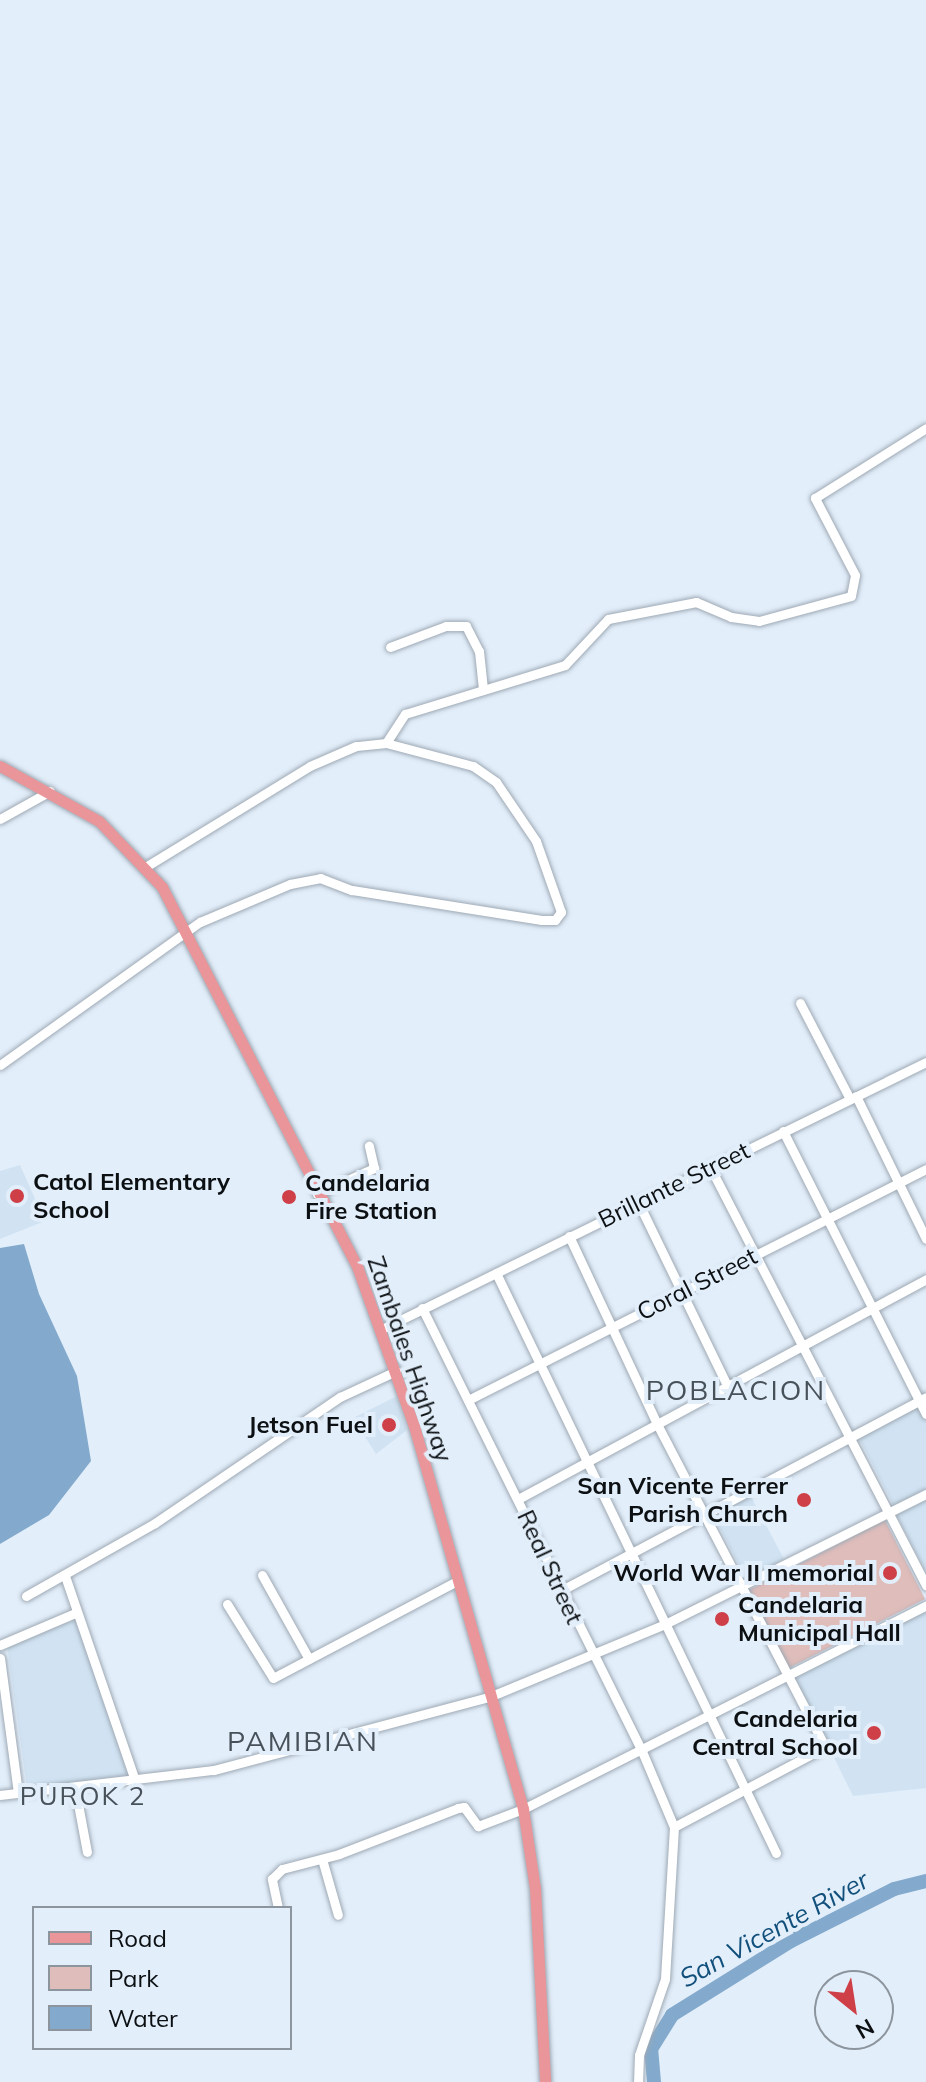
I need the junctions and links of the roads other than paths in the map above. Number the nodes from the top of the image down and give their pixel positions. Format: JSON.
{"nodes":[{"id":1,"x":926,"y":428,"type":"edge"},
{"id":2,"x":390,"y":647,"type":"dead end"},
{"id":3,"x":483,"y":690,"type":"junction"},
{"id":4,"x":386,"y":743,"type":"junction"},
{"id":5,"x":0,"y":766,"type":"edge"},
{"id":6,"x":50,"y":791,"type":"junction"},
{"id":7,"x":0,"y":819,"type":"edge"},
{"id":8,"x":147,"y":866,"type":"junction"},
{"id":9,"x":188,"y":932,"type":"junction"},
{"id":10,"x":800,"y":1003,"type":"dead end"},
{"id":11,"x":926,"y":1062,"type":"edge"},
{"id":12,"x":0,"y":1065,"type":"edge"},
{"id":13,"x":853,"y":1097,"type":"junction"},
{"id":14,"x":783,"y":1131,"type":"junction"},
{"id":15,"x":369,"y":1146,"type":"dead end"},
{"id":16,"x":710,"y":1167,"type":"junction"},
{"id":17,"x":926,"y":1169,"type":"edge"},
{"id":18,"x":898,"y":1183,"type":"junction"},
{"id":19,"x":317,"y":1194,"type":"junction"},
{"id":20,"x":638,"y":1202,"type":"junction"},
{"id":21,"x":827,"y":1219,"type":"junction"},
{"id":22,"x":569,"y":1236,"type":"junction"},
{"id":23,"x":926,"y":1239,"type":"edge"},
{"id":24,"x":752,"y":1256,"type":"junction"},
{"id":25,"x":496,"y":1273,"type":"junction"},
{"id":26,"x":926,"y":1279,"type":"edge"},
{"id":27,"x":680,"y":1293,"type":"junction"},
{"id":28,"x":422,"y":1308,"type":"junction"},
{"id":29,"x":871,"y":1308,"type":"junction"},
{"id":30,"x":613,"y":1328,"type":"junction"},
{"id":31,"x":382,"y":1329,"type":"junction"},
{"id":32,"x":799,"y":1345,"type":"junction"},
{"id":33,"x":539,"y":1364,"type":"junction"},
{"id":34,"x":396,"y":1371,"type":"junction"},
{"id":35,"x":727,"y":1385,"type":"junction"},
{"id":36,"x":922,"y":1399,"type":"edge"},
{"id":37,"x":468,"y":1400,"type":"junction"},
{"id":38,"x":926,"y":1414,"type":"edge"},
{"id":39,"x":657,"y":1424,"type":"junction"},
{"id":40,"x":850,"y":1437,"type":"junction"},
{"id":41,"x":586,"y":1461,"type":"junction"},
{"id":42,"x":926,"y":1494,"type":"edge"},
{"id":43,"x":518,"y":1499,"type":"junction"},
{"id":44,"x":889,"y":1513,"type":"junction"},
{"id":45,"x":704,"y":1514,"type":"junction"},
{"id":46,"x":629,"y":1555,"type":"junction"},
{"id":47,"x":262,"y":1575,"type":"dead end"},
{"id":48,"x":65,"y":1576,"type":"junction"},
{"id":49,"x":457,"y":1581,"type":"junction"},
{"id":50,"x":926,"y":1586,"type":"edge"},
{"id":51,"x":743,"y":1587,"type":"junction"},
{"id":52,"x":560,"y":1591,"type":"junction"},
{"id":53,"x":26,"y":1596,"type":"dead end"},
{"id":54,"x":227,"y":1604,"type":"dead end"},
{"id":55,"x":926,"y":1605,"type":"edge"},
{"id":56,"x":75,"y":1613,"type":"junction"},
{"id":57,"x":665,"y":1624,"type":"junction"},
{"id":58,"x":0,"y":1645,"type":"edge"},
{"id":59,"x":593,"y":1657,"type":"junction"},
{"id":60,"x":0,"y":1658,"type":"edge"},
{"id":61,"x":309,"y":1659,"type":"junction"},
{"id":62,"x":789,"y":1673,"type":"junction"},
{"id":63,"x":489,"y":1697,"type":"junction"},
{"id":64,"x":708,"y":1717,"type":"junction"},
{"id":65,"x":641,"y":1749,"type":"junction"},
{"id":66,"x":135,"y":1780,"type":"junction"},
{"id":67,"x":75,"y":1788,"type":"junction"},
{"id":68,"x":744,"y":1790,"type":"junction"},
{"id":69,"x":18,"y":1793,"type":"junction"},
{"id":70,"x":0,"y":1795,"type":"edge"},
{"id":71,"x":523,"y":1809,"type":"junction"},
{"id":72,"x":674,"y":1827,"type":"junction"},
{"id":73,"x":87,"y":1852,"type":"dead end"},
{"id":74,"x":776,"y":1853,"type":"dead end"},
{"id":75,"x":322,"y":1859,"type":"junction"},
{"id":76,"x":278,"y":1906,"type":"edge"},
{"id":77,"x":338,"y":1915,"type":"dead end"},
{"id":78,"x":545,"y":2082,"type":"edge"},
{"id":79,"x":638,"y":2082,"type":"edge"}],
"edges":[{"from":1,"to":3,"type":"street"},
{"from":2,"to":3,"type":"street"},
{"from":3,"to":4,"type":"street"},
{"from":4,"to":8,"type":"street"},
{"from":4,"to":9,"type":"street"},
{"from":5,"to":6,"type":"main road","name":"Zambales Highway"},
{"from":6,"to":7,"type":"street"},
{"from":6,"to":8,"type":"main road","name":"Zambales Highway"},
{"from":8,"to":9,"type":"main road","name":"Zambales Highway"},
{"from":9,"to":12,"type":"street"},
{"from":9,"to":19,"type":"main road","name":"Zambales Highway"},
{"from":10,"to":13,"type":"street"},
{"from":11,"to":13,"type":"street","name":"Brillante Street"},
{"from":13,"to":14,"type":"street","name":"Brillante Street"},
{"from":13,"to":18,"type":"street"},
{"from":14,"to":16,"type":"street","name":"Brillante Street"},
{"from":14,"to":21,"type":"street"},
{"from":15,"to":19,"type":"street"},
{"from":16,"to":20,"type":"street","name":"Brillante Street"},
{"from":16,"to":24,"type":"street"},
{"from":17,"to":18,"type":"street","name":"Coral Street"},
{"from":18,"to":21,"type":"street","name":"Coral Street"},
{"from":18,"to":23,"type":"street"},
{"from":19,"to":31,"type":"main road","name":"Zambales Highway"},
{"from":20,"to":22,"type":"street","name":"Brillante Street"},
{"from":20,"to":27,"type":"street"},
{"from":21,"to":24,"type":"street","name":"Coral Street"},
{"from":21,"to":29,"type":"street"},
{"from":22,"to":25,"type":"street","name":"Brillante Street"},
{"from":22,"to":30,"type":"street"},
{"from":24,"to":27,"type":"street","name":"Coral Street"},
{"from":24,"to":32,"type":"street"},
{"from":25,"to":28,"type":"street","name":"Brillante Street"},
{"from":25,"to":33,"type":"street"},
{"from":26,"to":29,"type":"street"},
{"from":27,"to":30,"type":"street","name":"Coral Street"},
{"from":27,"to":35,"type":"street"},
{"from":28,"to":31,"type":"street","name":"Brillante Street"},
{"from":28,"to":37,"type":"street","name":"Real Street"},
{"from":29,"to":32,"type":"street"},
{"from":29,"to":36,"type":"street"},
{"from":30,"to":33,"type":"street","name":"Coral Street"},
{"from":30,"to":39,"type":"street"},
{"from":31,"to":34,"type":"main road","name":"Zambales Highway"},
{"from":32,"to":35,"type":"street"},
{"from":32,"to":40,"type":"street"},
{"from":33,"to":37,"type":"street","name":"Coral Street"},
{"from":33,"to":41,"type":"street"},
{"from":34,"to":48,"type":"street"},
{"from":34,"to":49,"type":"main road","name":"Zambales Highway"},
{"from":35,"to":39,"type":"street"},
{"from":36,"to":38,"type":"street"},
{"from":36,"to":40,"type":"street"},
{"from":37,"to":43,"type":"street","name":"Real Street"},
{"from":39,"to":41,"type":"street"},
{"from":39,"to":45,"type":"street"},
{"from":40,"to":44,"type":"street"},
{"from":40,"to":45,"type":"street"},
{"from":41,"to":43,"type":"street"},
{"from":41,"to":46,"type":"street"},
{"from":42,"to":44,"type":"street"},
{"from":43,"to":52,"type":"street","name":"Real Street"},
{"from":44,"to":50,"type":"street"},
{"from":44,"to":51,"type":"street"},
{"from":45,"to":46,"type":"street"},
{"from":45,"to":51,"type":"street"},
{"from":46,"to":52,"type":"street"},
{"from":46,"to":57,"type":"street"},
{"from":47,"to":61,"type":"street"},
{"from":48,"to":53,"type":"street"},
{"from":48,"to":56,"type":"street"},
{"from":49,"to":61,"type":"street"},
{"from":49,"to":63,"type":"main road","name":"Zambales Highway"},
{"from":51,"to":57,"type":"street"},
{"from":51,"to":62,"type":"street"},
{"from":52,"to":59,"type":"street","name":"Real Street"},
{"from":54,"to":61,"type":"street"},
{"from":55,"to":62,"type":"street"},
{"from":56,"to":58,"type":"street"},
{"from":56,"to":66,"type":"street"},
{"from":57,"to":59,"type":"street"},
{"from":57,"to":64,"type":"street"},
{"from":59,"to":63,"type":"street"},
{"from":59,"to":65,"type":"street","name":"Real Street"},
{"from":60,"to":69,"type":"street"},
{"from":62,"to":64,"type":"street"},
{"from":62,"to":68,"type":"street"},
{"from":63,"to":66,"type":"street"},
{"from":63,"to":71,"type":"main road","name":"Zambales Highway"},
{"from":64,"to":65,"type":"street"},
{"from":64,"to":68,"type":"street"},
{"from":65,"to":71,"type":"street"},
{"from":65,"to":72,"type":"street","name":"Real Street"},
{"from":66,"to":67,"type":"street"},
{"from":67,"to":69,"type":"street"},
{"from":67,"to":73,"type":"street"},
{"from":68,"to":72,"type":"street"},
{"from":68,"to":74,"type":"street"},
{"from":69,"to":70,"type":"street"},
{"from":71,"to":75,"type":"street"},
{"from":71,"to":78,"type":"main road","name":"Zambales Highway"},
{"from":72,"to":79,"type":"street"},
{"from":75,"to":76,"type":"street"},
{"from":75,"to":77,"type":"street"}]}
